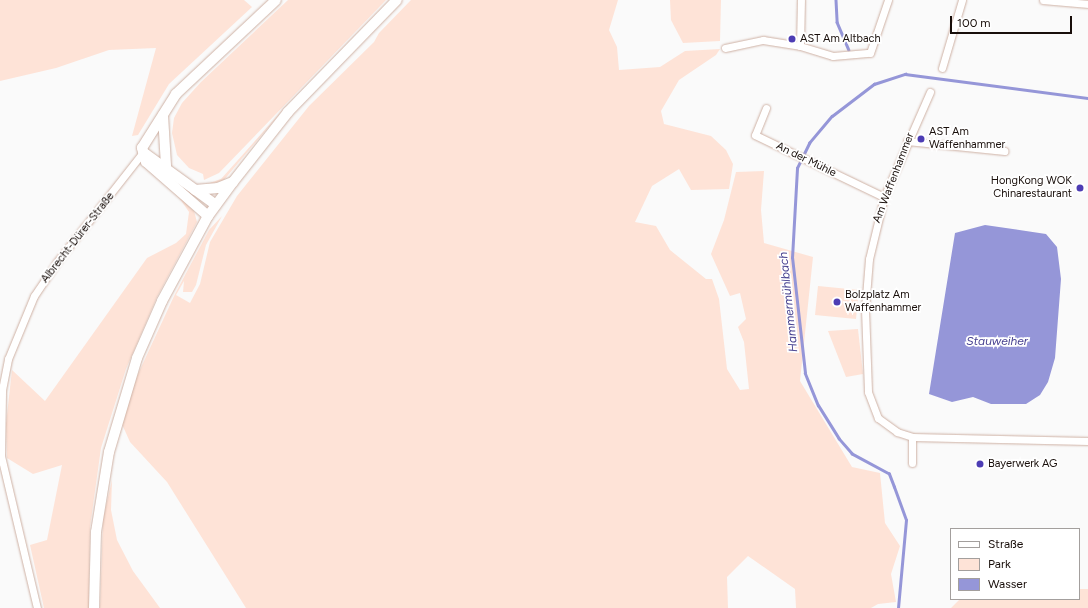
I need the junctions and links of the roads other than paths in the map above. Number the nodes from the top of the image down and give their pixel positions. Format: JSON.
{"nodes":[{"id":1,"x":276,"y":0,"type":"edge"},
{"id":2,"x":396,"y":0,"type":"edge"},
{"id":3,"x":801,"y":0,"type":"edge"},
{"id":4,"x":888,"y":0,"type":"edge"},
{"id":5,"x":962,"y":0,"type":"edge"},
{"id":6,"x":1042,"y":0,"type":"edge"},
{"id":7,"x":1088,"y":4,"type":"edge"},
{"id":8,"x":800,"y":46,"type":"junction"},
{"id":9,"x":726,"y":48,"type":"dead end"},
{"id":10,"x":942,"y":68,"type":"dead end"},
{"id":11,"x":930,"y":92,"type":"dead end"},
{"id":12,"x":766,"y":108,"type":"dead end"},
{"id":13,"x":163,"y":114,"type":"junction"},
{"id":14,"x":907,"y":141,"type":"junction"},
{"id":15,"x":1004,"y":151,"type":"dead end"},
{"id":16,"x":143,"y":152,"type":"junction"},
{"id":17,"x":166,"y":166,"type":"junction"},
{"id":18,"x":233,"y":182,"type":"junction"},
{"id":19,"x":194,"y":190,"type":"junction"},
{"id":20,"x":884,"y":197,"type":"junction"},
{"id":21,"x":216,"y":205,"type":"junction"},
{"id":22,"x":208,"y":216,"type":"junction"},
{"id":23,"x":912,"y":437,"type":"junction"},
{"id":24,"x":1088,"y":441,"type":"edge"},
{"id":25,"x":912,"y":463,"type":"dead end"},
{"id":26,"x":37,"y":608,"type":"edge"},
{"id":27,"x":94,"y":608,"type":"edge"}],
"edges":[{"from":1,"to":13,"type":"main road"},
{"from":2,"to":18,"type":"main road"},
{"from":3,"to":8,"type":"street"},
{"from":4,"to":8,"type":"street"},
{"from":5,"to":10,"type":"street"},
{"from":6,"to":7,"type":"street"},
{"from":8,"to":9,"type":"street"},
{"from":11,"to":14,"type":"street","name":"Am Waffenhammer"},
{"from":12,"to":20,"type":"street","name":"An der Mühle"},
{"from":13,"to":16,"type":"main road"},
{"from":13,"to":17,"type":"main road"},
{"from":14,"to":15,"type":"street"},
{"from":14,"to":20,"type":"street","name":"Am Waffenhammer"},
{"from":16,"to":17,"type":"main road"},
{"from":16,"to":22,"type":"main road"},
{"from":16,"to":26,"type":"street","name":"Albrecht-Dürer-Straße"},
{"from":17,"to":19,"type":"main road"},
{"from":18,"to":19,"type":"main road"},
{"from":18,"to":21,"type":"main road"},
{"from":19,"to":21,"type":"main road"},
{"from":20,"to":23,"type":"street","name":"Am Waffenhammer"},
{"from":21,"to":22,"type":"main road"},
{"from":22,"to":27,"type":"main road"},
{"from":23,"to":24,"type":"street","name":"Am Waffenhammer"},
{"from":23,"to":25,"type":"street"}]}
